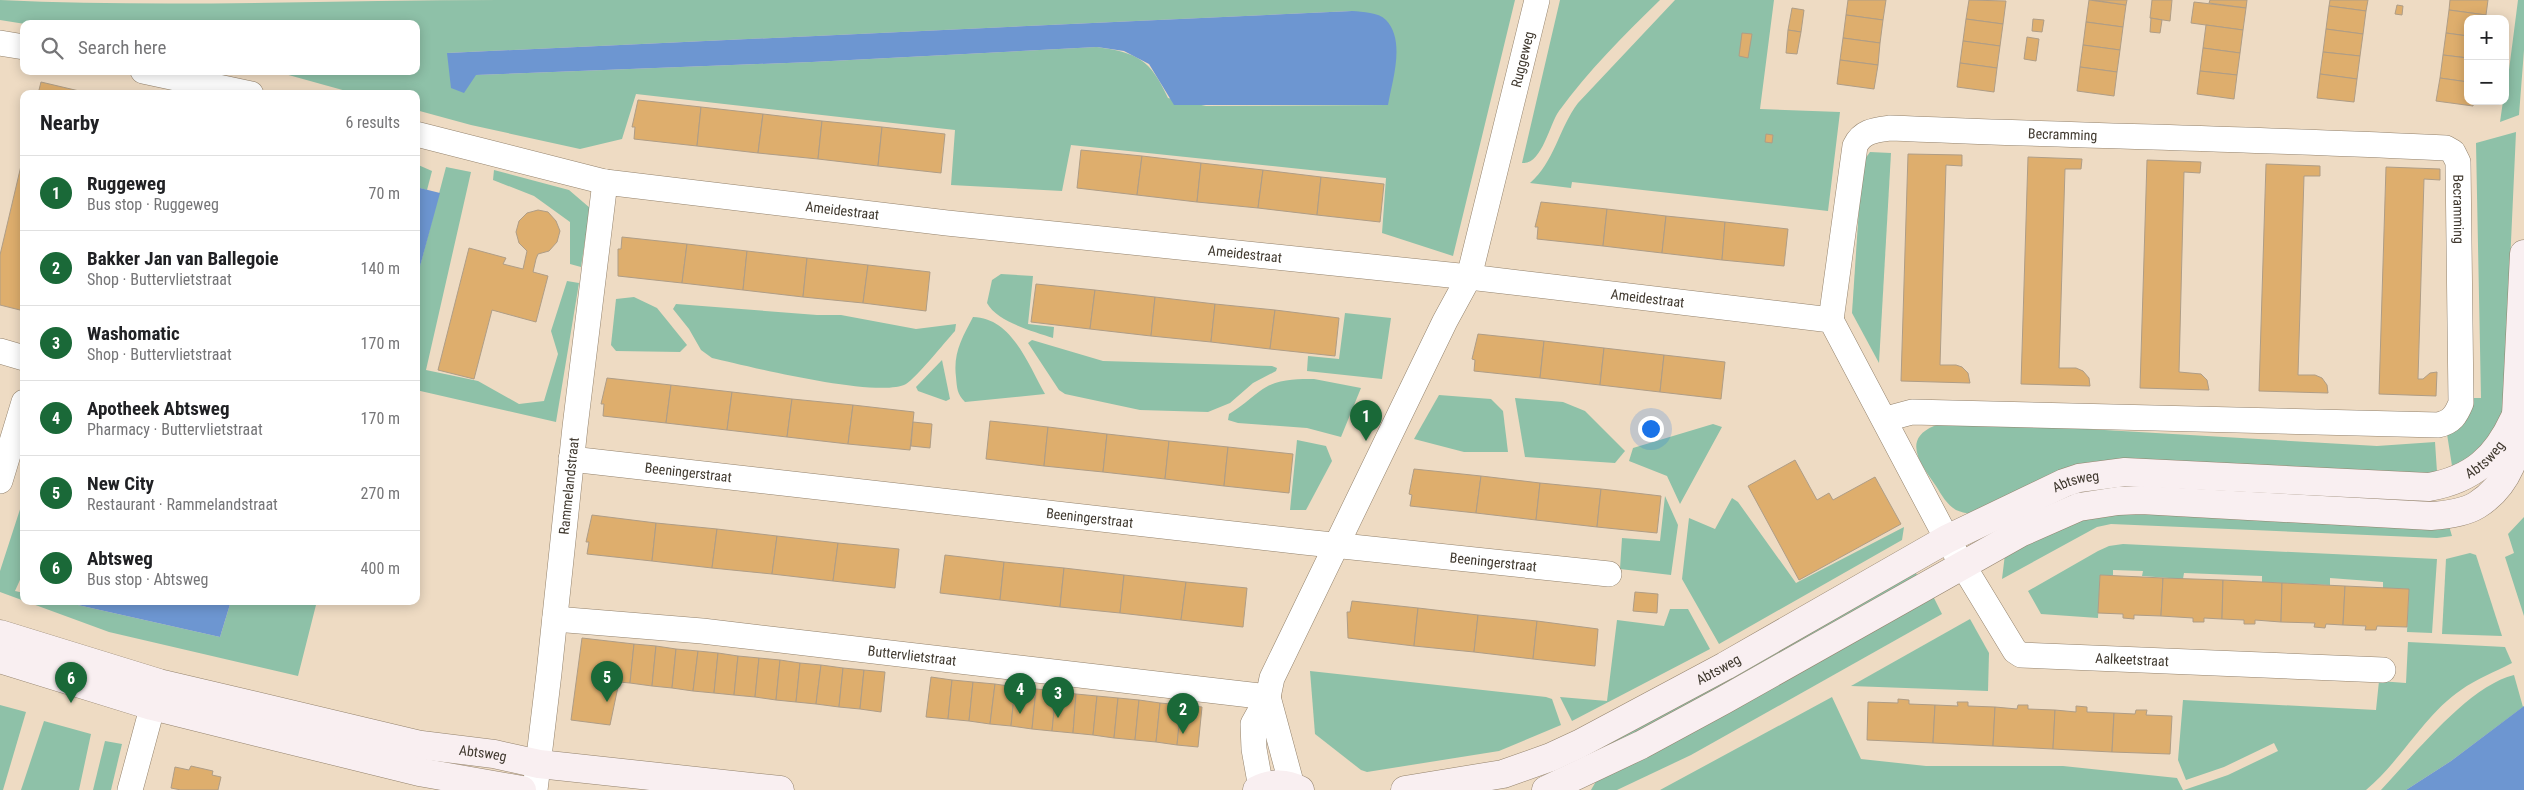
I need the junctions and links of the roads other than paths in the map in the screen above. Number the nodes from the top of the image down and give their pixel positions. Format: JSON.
{"nodes":[{"id":1,"x":1538,"y":0,"type":"edge"},
{"id":2,"x":0,"y":43,"type":"edge"},
{"id":3,"x":20,"y":46,"type":"edge"},
{"id":4,"x":163,"y":75,"type":"edge"},
{"id":5,"x":232,"y":90,"type":"edge"},
{"id":6,"x":420,"y":135,"type":"edge"},
{"id":7,"x":605,"y":182,"type":"junction"},
{"id":8,"x":2524,"y":254,"type":"edge"},
{"id":9,"x":1469,"y":277,"type":"junction"},
{"id":10,"x":1831,"y":320,"type":"junction"},
{"id":11,"x":0,"y":351,"type":"edge"},
{"id":12,"x":20,"y":357,"type":"edge"},
{"id":13,"x":20,"y":415,"type":"edge"},
{"id":14,"x":2516,"y":415,"type":"junction"},
{"id":15,"x":1886,"y":419,"type":"junction"},
{"id":16,"x":571,"y":459,"type":"junction"},
{"id":17,"x":0,"y":481,"type":"edge"},
{"id":18,"x":1947,"y":539,"type":"junction"},
{"id":19,"x":1336,"y":546,"type":"junction"},
{"id":20,"x":1962,"y":566,"type":"junction"},
{"id":21,"x":1609,"y":574,"type":"dead end"},
{"id":22,"x":555,"y":619,"type":"junction"},
{"id":23,"x":0,"y":634,"type":"edge"},
{"id":24,"x":0,"y":659,"type":"edge"},
{"id":25,"x":2383,"y":670,"type":"dead end"},
{"id":26,"x":156,"y":695,"type":"junction"},
{"id":27,"x":1268,"y":697,"type":"junction"},
{"id":28,"x":1551,"y":756,"type":"junction"},
{"id":29,"x":537,"y":777,"type":"edge"},
{"id":30,"x":1296,"y":788,"type":"edge"},
{"id":31,"x":1558,"y":788,"type":"edge"},
{"id":32,"x":1259,"y":789,"type":"edge"},
{"id":33,"x":130,"y":790,"type":"edge"},
{"id":34,"x":522,"y":790,"type":"edge"},
{"id":35,"x":780,"y":790,"type":"edge"},
{"id":36,"x":1405,"y":790,"type":"edge"}],
"edges":[{"from":1,"to":9,"type":"street","name":"Ruggeweg"},
{"from":2,"to":3,"type":"street"},
{"from":4,"to":5,"type":"street"},
{"from":6,"to":7,"type":"street","name":"Ameidestraat"},
{"from":7,"to":9,"type":"street","name":"Ameidestraat"},
{"from":7,"to":16,"type":"street","name":"Rammelandstraat"},
{"from":8,"to":14,"type":"street"},
{"from":9,"to":10,"type":"street","name":"Ameidestraat"},
{"from":9,"to":19,"type":"street","name":"Ruggeweg"},
{"from":10,"to":15,"type":"street"},
{"from":10,"to":15,"type":"street","name":"Becramming"},
{"from":11,"to":12,"type":"street"},
{"from":13,"to":17,"type":"street"},
{"from":14,"to":18,"type":"street","name":"Abtsweg"},
{"from":14,"to":20,"type":"street","name":"Abtsweg"},
{"from":15,"to":18,"type":"street"},
{"from":16,"to":19,"type":"street","name":"Beeningerstraat"},
{"from":16,"to":22,"type":"street","name":"Rammelandstraat"},
{"from":18,"to":20,"type":"street","name":"Aalkeetstraat"},
{"from":18,"to":28,"type":"street","name":"Abtsweg"},
{"from":19,"to":21,"type":"street","name":"Beeningerstraat"},
{"from":19,"to":27,"type":"street","name":"Ruggeweg"},
{"from":20,"to":25,"type":"street","name":"Aalkeetstraat"},
{"from":20,"to":31,"type":"street","name":"Abtsweg"},
{"from":22,"to":27,"type":"street","name":"Buttervlietstraat"},
{"from":22,"to":29,"type":"street","name":"Rammelandstraat"},
{"from":23,"to":26,"type":"street","name":"Abtsweg"},
{"from":24,"to":26,"type":"street","name":"Abtsweg"},
{"from":26,"to":29,"type":"street","name":"Abtsweg"},
{"from":26,"to":33,"type":"street"},
{"from":26,"to":34,"type":"street","name":"Abtsweg"},
{"from":27,"to":30,"type":"street"},
{"from":27,"to":32,"type":"street","name":"Ruggeweg"},
{"from":28,"to":31,"type":"street"},
{"from":28,"to":36,"type":"street","name":"Abtsweg"},
{"from":29,"to":35,"type":"street","name":"Abtsweg"},
{"from":30,"to":32,"type":"street"}]}
